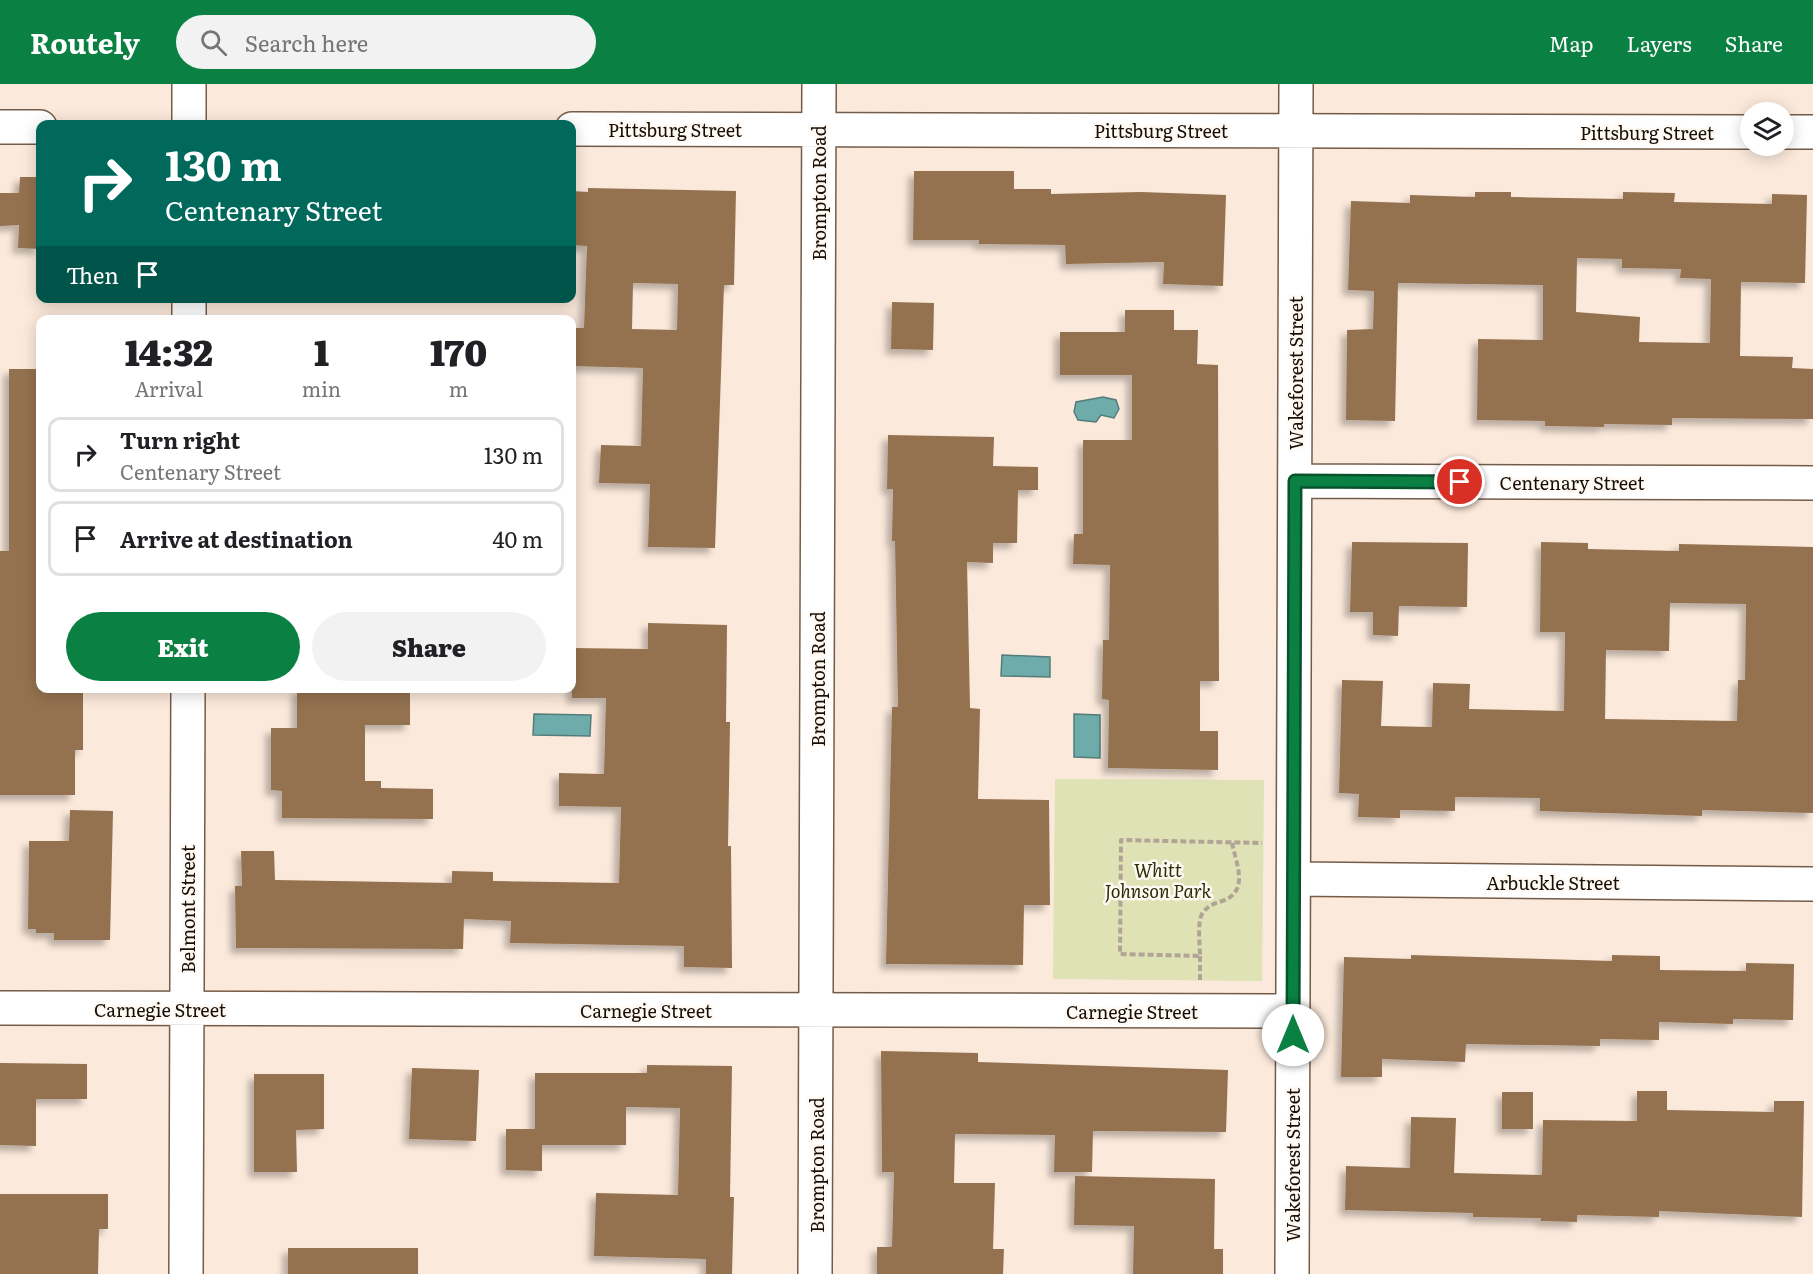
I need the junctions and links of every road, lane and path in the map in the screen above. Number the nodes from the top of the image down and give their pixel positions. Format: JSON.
{"nodes":[{"id":1,"x":189,"y":84,"type":"edge"},
{"id":2,"x":819,"y":84,"type":"edge"},
{"id":3,"x":1296,"y":84,"type":"edge"},
{"id":4,"x":189,"y":120,"type":"edge"},
{"id":5,"x":0,"y":127,"type":"edge"},
{"id":6,"x":36,"y":127,"type":"edge"},
{"id":7,"x":576,"y":129,"type":"edge"},
{"id":8,"x":819,"y":129,"type":"junction"},
{"id":9,"x":1296,"y":131,"type":"junction"},
{"id":10,"x":1740,"y":132,"type":"edge"},
{"id":11,"x":1794,"y":132,"type":"edge"},
{"id":12,"x":1813,"y":132,"type":"edge"},
{"id":13,"x":1295,"y":481,"type":"junction"},
{"id":14,"x":1813,"y":483,"type":"edge"},
{"id":15,"x":188,"y":693,"type":"edge"},
{"id":16,"x":1294,"y":879,"type":"junction"},
{"id":17,"x":1813,"y":884,"type":"edge"},
{"id":18,"x":1120,"y":954,"type":"joint"},
{"id":19,"x":0,"y":1008,"type":"edge"},
{"id":20,"x":187,"y":1009,"type":"junction"},
{"id":21,"x":816,"y":1011,"type":"junction"},
{"id":22,"x":1293,"y":1011,"type":"junction"},
{"id":23,"x":186,"y":1274,"type":"edge"},
{"id":24,"x":815,"y":1274,"type":"edge"},
{"id":25,"x":1292,"y":1274,"type":"edge"}],
"edges":[{"from":1,"to":4,"type":"street"},
{"from":2,"to":8,"type":"street","name":"Brompton Road"},
{"from":3,"to":9,"type":"street","name":"Wakeforest Street"},
{"from":5,"to":6,"type":"street"},
{"from":7,"to":8,"type":"street","name":"Pittsburg Street"},
{"from":8,"to":9,"type":"street","name":"Pittsburg Street"},
{"from":8,"to":21,"type":"street","name":"Brompton Road"},
{"from":9,"to":10,"type":"street","name":"Pittsburg Street"},
{"from":9,"to":13,"type":"street","name":"Wakeforest Street"},
{"from":11,"to":12,"type":"street"},
{"from":13,"to":14,"type":"street","name":"Centenary Street"},
{"from":13,"to":16,"type":"street","name":"Wakeforest Street"},
{"from":15,"to":20,"type":"street","name":"Belmont Street"},
{"from":16,"to":17,"type":"street","name":"Arbuckle Street"},
{"from":16,"to":22,"type":"street","name":"Wakeforest Street"},
{"from":18,"to":18,"type":"path"},
{"from":19,"to":20,"type":"street","name":"Carnegie Street"},
{"from":20,"to":21,"type":"street","name":"Carnegie Street"},
{"from":20,"to":23,"type":"street","name":"Belmont Street"},
{"from":21,"to":22,"type":"street","name":"Carnegie Street"},
{"from":21,"to":24,"type":"street","name":"Brompton Road"},
{"from":22,"to":25,"type":"street","name":"Wakeforest Street"}]}
